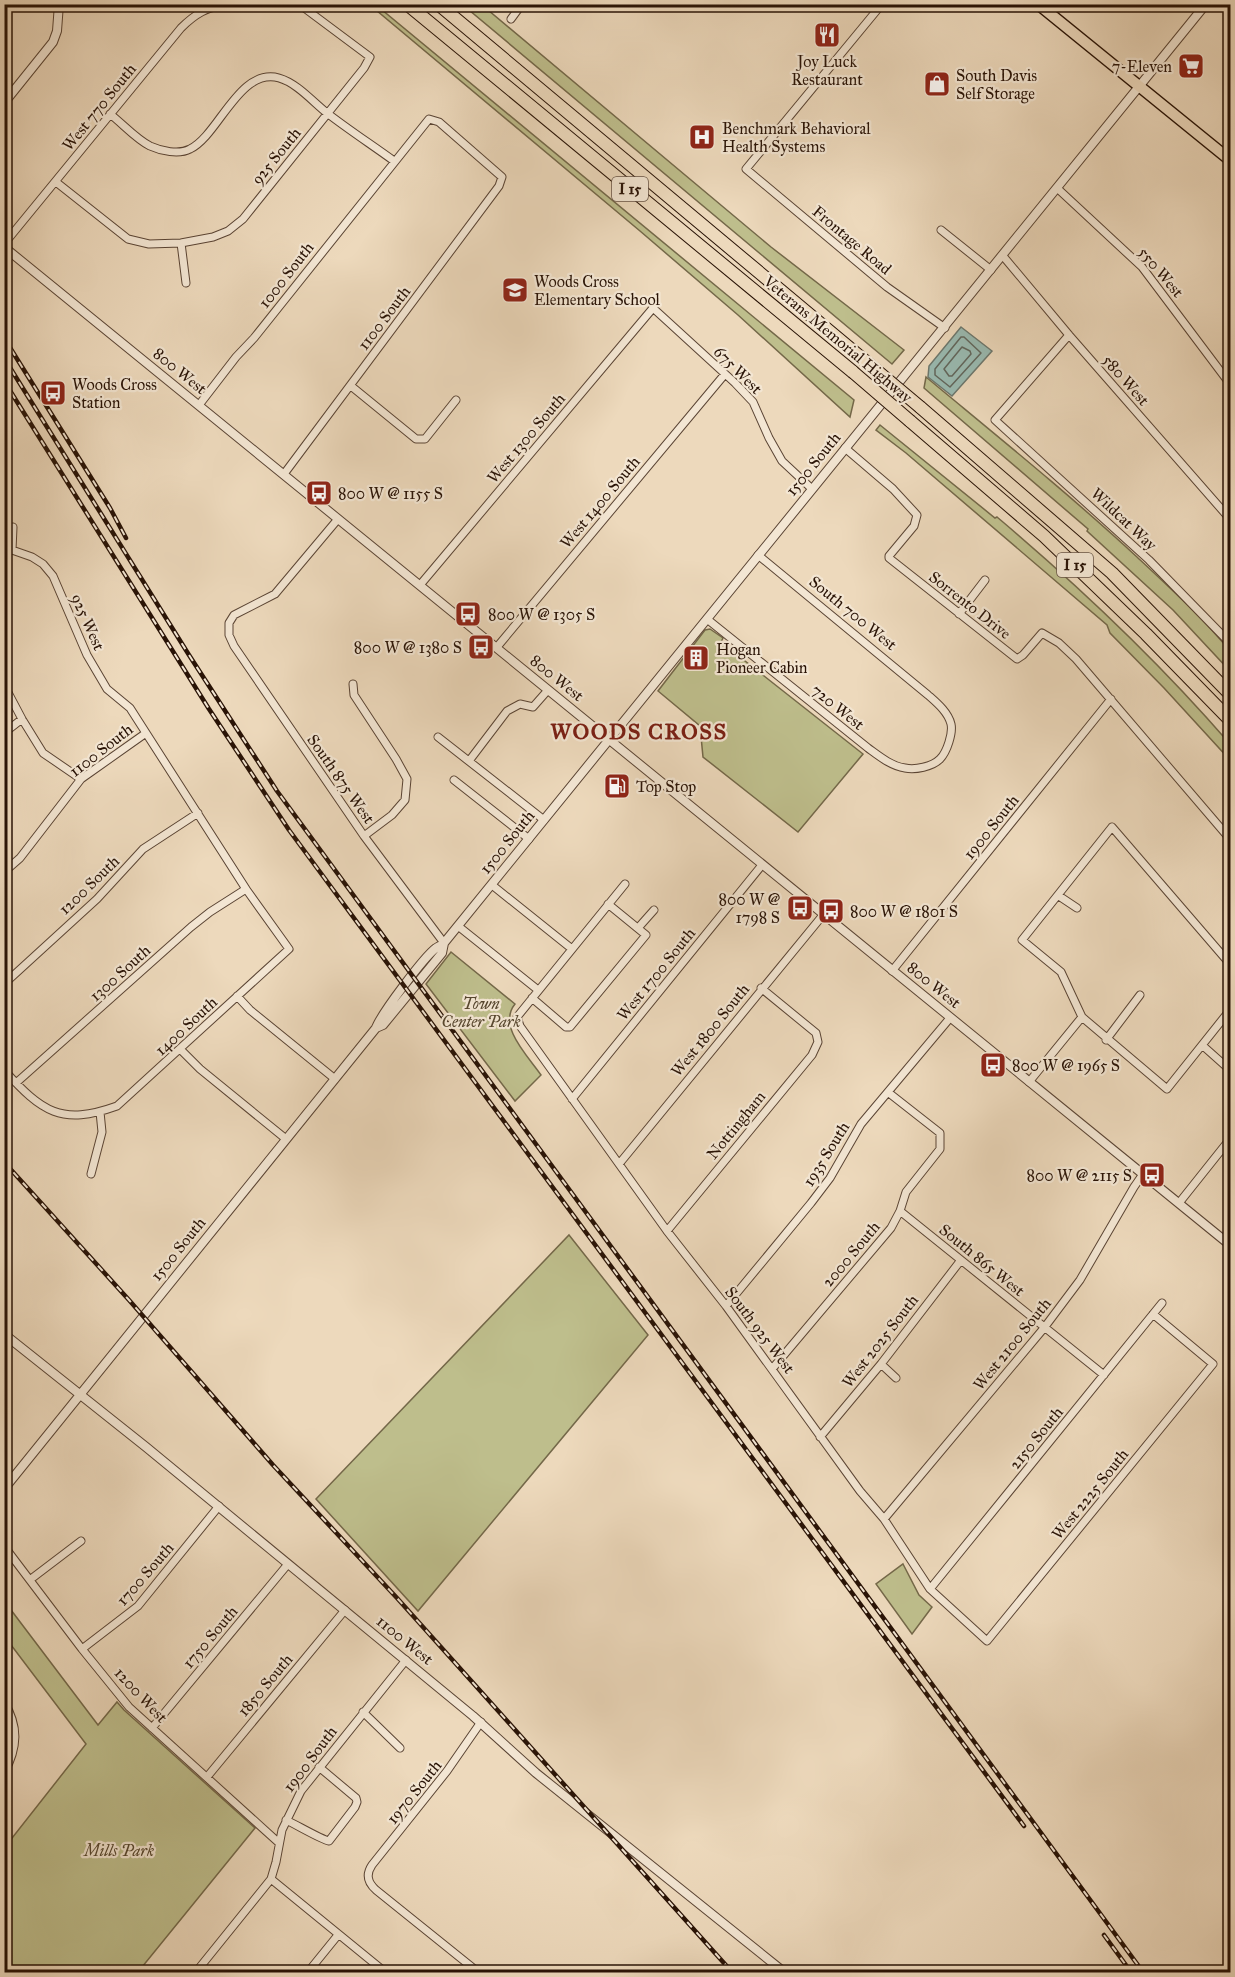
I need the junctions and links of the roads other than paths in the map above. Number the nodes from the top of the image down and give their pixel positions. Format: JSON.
{"nodes":[{"id":1,"x":59,"y":4,"type":"edge"},
{"id":2,"x":227,"y":4,"type":"edge"},
{"id":3,"x":299,"y":4,"type":"edge"},
{"id":4,"x":402,"y":4,"type":"edge"},
{"id":5,"x":407,"y":4,"type":"edge"},
{"id":6,"x":438,"y":4,"type":"edge"},
{"id":7,"x":450,"y":4,"type":"edge"},
{"id":8,"x":522,"y":4,"type":"edge"},
{"id":9,"x":882,"y":4,"type":"edge"},
{"id":10,"x":1038,"y":4,"type":"edge"},
{"id":11,"x":1206,"y":4,"type":"edge"},
{"id":12,"x":511,"y":19,"type":"dead end"},
{"id":13,"x":437,"y":30,"type":"junction"},
{"id":14,"x":491,"y":50,"type":"junction"},
{"id":15,"x":1140,"y":87,"type":"junction"},
{"id":16,"x":4,"y":103,"type":"edge"},
{"id":17,"x":328,"y":113,"type":"junction"},
{"id":18,"x":111,"y":114,"type":"junction"},
{"id":19,"x":1230,"y":160,"type":"edge"},
{"id":20,"x":394,"y":161,"type":"junction"},
{"id":21,"x":502,"y":177,"type":"joint"},
{"id":22,"x":56,"y":182,"type":"junction"},
{"id":23,"x":1058,"y":188,"type":"junction"},
{"id":24,"x":941,"y":230,"type":"dead end"},
{"id":25,"x":181,"y":243,"type":"junction"},
{"id":26,"x":4,"y":246,"type":"edge"},
{"id":27,"x":1003,"y":256,"type":"junction"},
{"id":28,"x":991,"y":270,"type":"junction"},
{"id":29,"x":186,"y":283,"type":"dead end"},
{"id":30,"x":653,"y":308,"type":"joint"},
{"id":31,"x":945,"y":328,"type":"junction"},
{"id":32,"x":1069,"y":335,"type":"junction"},
{"id":33,"x":724,"y":374,"type":"junction"},
{"id":34,"x":1230,"y":384,"type":"edge"},
{"id":35,"x":351,"y":386,"type":"junction"},
{"id":36,"x":456,"y":400,"type":"dead end"},
{"id":37,"x":199,"y":405,"type":"junction"},
{"id":38,"x":845,"y":448,"type":"junction"},
{"id":39,"x":284,"y":474,"type":"junction"},
{"id":40,"x":812,"y":489,"type":"junction"},
{"id":41,"x":338,"y":519,"type":"junction"},
{"id":42,"x":1230,"y":519,"type":"edge"},
{"id":43,"x":13,"y":527,"type":"dead end"},
{"id":44,"x":8,"y":550,"type":"edge"},
{"id":45,"x":758,"y":555,"type":"junction"},
{"id":46,"x":985,"y":580,"type":"dead end"},
{"id":47,"x":420,"y":585,"type":"junction"},
{"id":48,"x":959,"y":614,"type":"junction"},
{"id":49,"x":706,"y":619,"type":"junction"},
{"id":50,"x":1230,"y":643,"type":"edge"},
{"id":51,"x":497,"y":647,"type":"junction"},
{"id":52,"x":353,"y":684,"type":"dead end"},
{"id":53,"x":4,"y":685,"type":"edge"},
{"id":54,"x":548,"y":690,"type":"junction"},
{"id":55,"x":1230,"y":694,"type":"edge"},
{"id":56,"x":1111,"y":699,"type":"junction"},
{"id":57,"x":21,"y":719,"type":"junction"},
{"id":58,"x":1230,"y":720,"type":"edge"},
{"id":59,"x":4,"y":733,"type":"edge"},
{"id":60,"x":148,"y":736,"type":"junction"},
{"id":61,"x":438,"y":737,"type":"dead end"},
{"id":62,"x":609,"y":739,"type":"junction"},
{"id":63,"x":868,"y":748,"type":"joint"},
{"id":64,"x":469,"y":761,"type":"junction"},
{"id":65,"x":81,"y":779,"type":"junction"},
{"id":66,"x":454,"y":780,"type":"dead end"},
{"id":67,"x":198,"y":813,"type":"junction"},
{"id":68,"x":544,"y":820,"type":"junction"},
{"id":69,"x":364,"y":836,"type":"junction"},
{"id":70,"x":529,"y":839,"type":"junction"},
{"id":71,"x":1230,"y":839,"type":"edge"},
{"id":72,"x":762,"y":865,"type":"junction"},
{"id":73,"x":4,"y":872,"type":"edge"},
{"id":74,"x":624,"y":884,"type":"dead end"},
{"id":75,"x":492,"y":885,"type":"junction"},
{"id":76,"x":246,"y":889,"type":"junction"},
{"id":77,"x":1059,"y":896,"type":"junction"},
{"id":78,"x":608,"y":904,"type":"junction"},
{"id":79,"x":1077,"y":908,"type":"dead end"},
{"id":80,"x":654,"y":910,"type":"dead end"},
{"id":81,"x":823,"y":915,"type":"junction"},
{"id":82,"x":458,"y":926,"type":"junction"},
{"id":83,"x":638,"y":928,"type":"junction"},
{"id":84,"x":444,"y":943,"type":"junction"},
{"id":85,"x":572,"y":949,"type":"junction"},
{"id":86,"x":1230,"y":964,"type":"edge"},
{"id":87,"x":892,"y":971,"type":"junction"},
{"id":88,"x":4,"y":984,"type":"edge"},
{"id":89,"x":761,"y":988,"type":"junction"},
{"id":90,"x":538,"y":990,"type":"junction"},
{"id":91,"x":1140,"y":995,"type":"dead end"},
{"id":92,"x":237,"y":996,"type":"junction"},
{"id":93,"x":532,"y":998,"type":"junction"},
{"id":94,"x":1230,"y":1010,"type":"edge"},
{"id":95,"x":1082,"y":1017,"type":"junction"},
{"id":96,"x":950,"y":1018,"type":"junction"},
{"id":97,"x":1106,"y":1040,"type":"junction"},
{"id":98,"x":1202,"y":1046,"type":"junction"},
{"id":99,"x":181,"y":1050,"type":"junction"},
{"id":100,"x":4,"y":1070,"type":"edge"},
{"id":101,"x":1230,"y":1070,"type":"edge"},
{"id":102,"x":335,"y":1079,"type":"junction"},
{"id":103,"x":1029,"y":1082,"type":"junction"},
{"id":104,"x":16,"y":1083,"type":"junction"},
{"id":105,"x":889,"y":1093,"type":"junction"},
{"id":106,"x":572,"y":1099,"type":"junction"},
{"id":107,"x":98,"y":1113,"type":"junction"},
{"id":108,"x":286,"y":1139,"type":"junction"},
{"id":109,"x":1230,"y":1139,"type":"edge"},
{"id":110,"x":619,"y":1164,"type":"junction"},
{"id":111,"x":91,"y":1174,"type":"dead end"},
{"id":112,"x":1143,"y":1174,"type":"junction"},
{"id":113,"x":1179,"y":1203,"type":"junction"},
{"id":114,"x":900,"y":1211,"type":"junction"},
{"id":115,"x":667,"y":1231,"type":"junction"},
{"id":116,"x":1230,"y":1245,"type":"edge"},
{"id":117,"x":961,"y":1260,"type":"junction"},
{"id":118,"x":1162,"y":1303,"type":"dead end"},
{"id":119,"x":726,"y":1306,"type":"junction"},
{"id":120,"x":1153,"y":1314,"type":"junction"},
{"id":121,"x":1044,"y":1328,"type":"junction"},
{"id":122,"x":4,"y":1334,"type":"edge"},
{"id":123,"x":880,"y":1365,"type":"junction"},
{"id":124,"x":772,"y":1369,"type":"junction"},
{"id":125,"x":1104,"y":1375,"type":"junction"},
{"id":126,"x":897,"y":1378,"type":"dead end"},
{"id":127,"x":81,"y":1395,"type":"junction"},
{"id":128,"x":820,"y":1437,"type":"junction"},
{"id":129,"x":4,"y":1489,"type":"edge"},
{"id":130,"x":219,"y":1506,"type":"junction"},
{"id":131,"x":884,"y":1519,"type":"junction"},
{"id":132,"x":81,"y":1541,"type":"dead end"},
{"id":133,"x":4,"y":1546,"type":"edge"},
{"id":134,"x":288,"y":1564,"type":"junction"},
{"id":135,"x":31,"y":1579,"type":"junction"},
{"id":136,"x":930,"y":1589,"type":"junction"},
{"id":137,"x":345,"y":1610,"type":"junction"},
{"id":138,"x":987,"y":1641,"type":"joint"},
{"id":139,"x":82,"y":1649,"type":"junction"},
{"id":140,"x":406,"y":1660,"type":"junction"},
{"id":141,"x":4,"y":1702,"type":"edge"},
{"id":142,"x":363,"y":1712,"type":"junction"},
{"id":143,"x":481,"y":1722,"type":"junction"},
{"id":144,"x":152,"y":1728,"type":"junction"},
{"id":145,"x":400,"y":1748,"type":"dead end"},
{"id":146,"x":319,"y":1767,"type":"junction"},
{"id":147,"x":4,"y":1773,"type":"edge"},
{"id":148,"x":207,"y":1777,"type":"junction"},
{"id":149,"x":286,"y":1820,"type":"junction"},
{"id":150,"x":279,"y":1843,"type":"junction"},
{"id":151,"x":271,"y":1879,"type":"junction"},
{"id":152,"x":338,"y":1935,"type":"junction"},
{"id":153,"x":196,"y":1972,"type":"edge"},
{"id":154,"x":308,"y":1972,"type":"edge"},
{"id":155,"x":385,"y":1972,"type":"edge"},
{"id":156,"x":477,"y":1972,"type":"edge"},
{"id":157,"x":784,"y":1972,"type":"edge"}],
"edges":[{"from":1,"to":16,"type":"street"},
{"from":2,"to":18,"type":"street","name":"West 770 South"},
{"from":3,"to":17,"type":"street","name":"925 South"},
{"from":4,"to":13,"type":"highway"},
{"from":5,"to":13,"type":"highway","name":"Veterans Memorial Highway","number":"I 15"},
{"from":6,"to":14,"type":"highway","name":"Veterans Memorial Highway","number":"I 15"},
{"from":7,"to":14,"type":"highway"},
{"from":8,"to":12,"type":"street"},
{"from":9,"to":31,"type":"street","name":"Frontage Road"},
{"from":10,"to":15,"type":"main road"},
{"from":11,"to":15,"type":"street","name":"1500 South"},
{"from":13,"to":58,"type":"highway","name":"Veterans Memorial Highway","number":"I 15","bridge":true},
{"from":14,"to":55,"type":"highway","name":"Veterans Memorial Highway","number":"I 15","bridge":true},
{"from":15,"to":19,"type":"main road"},
{"from":15,"to":23,"type":"street","name":"1500 South"},
{"from":17,"to":18,"type":"street"},
{"from":17,"to":20,"type":"street"},
{"from":17,"to":25,"type":"street","name":"925 South"},
{"from":18,"to":22,"type":"street","name":"West 770 South"},
{"from":20,"to":21,"type":"street","name":"1000 South"},
{"from":20,"to":37,"type":"street","name":"1000 South"},
{"from":21,"to":35,"type":"street","name":"1100 South"},
{"from":22,"to":25,"type":"street","name":"925 South"},
{"from":22,"to":26,"type":"street","name":"West 770 South"},
{"from":23,"to":27,"type":"street","name":"1500 South"},
{"from":23,"to":34,"type":"street","name":"550 West"},
{"from":24,"to":28,"type":"street"},
{"from":25,"to":29,"type":"street"},
{"from":26,"to":37,"type":"street","name":"800 West"},
{"from":27,"to":28,"type":"street","name":"1500 South"},
{"from":27,"to":32,"type":"street","name":"580 West"},
{"from":28,"to":31,"type":"street","name":"1500 South"},
{"from":30,"to":33,"type":"street","name":"675 West"},
{"from":30,"to":47,"type":"street","name":"West 1300 South"},
{"from":31,"to":38,"type":"street","name":"1500 South"},
{"from":32,"to":42,"type":"street","name":"580 West"},
{"from":32,"to":50,"type":"street","name":"Wildcat Way"},
{"from":33,"to":40,"type":"street","name":"675 West"},
{"from":33,"to":51,"type":"street","name":"West 1400 South"},
{"from":35,"to":36,"type":"street"},
{"from":35,"to":39,"type":"street","name":"1100 South"},
{"from":37,"to":39,"type":"street","name":"800 West"},
{"from":38,"to":40,"type":"street","name":"1500 South"},
{"from":38,"to":48,"type":"street","name":"Sorrento Drive"},
{"from":39,"to":41,"type":"street","name":"800 West"},
{"from":40,"to":45,"type":"street","name":"1500 South"},
{"from":41,"to":47,"type":"street","name":"800 West"},
{"from":41,"to":69,"type":"street","name":"South 875 West"},
{"from":43,"to":44,"type":"street","name":"925 West"},
{"from":44,"to":60,"type":"street","name":"925 West"},
{"from":45,"to":49,"type":"street","name":"1500 South"},
{"from":45,"to":63,"type":"street","name":"South 700 West"},
{"from":46,"to":48,"type":"street"},
{"from":47,"to":51,"type":"street","name":"800 West"},
{"from":48,"to":56,"type":"street","name":"Sorrento Drive"},
{"from":49,"to":62,"type":"street","name":"1500 South"},
{"from":49,"to":63,"type":"street","name":"720 West"},
{"from":51,"to":54,"type":"street","name":"800 West"},
{"from":52,"to":69,"type":"street"},
{"from":53,"to":57,"type":"street"},
{"from":54,"to":62,"type":"street","name":"800 West"},
{"from":54,"to":64,"type":"street"},
{"from":56,"to":71,"type":"street","name":"Sorrento Drive"},
{"from":56,"to":87,"type":"street","name":"1900 South"},
{"from":57,"to":59,"type":"street"},
{"from":57,"to":65,"type":"street"},
{"from":60,"to":65,"type":"street","name":"1100 South"},
{"from":60,"to":67,"type":"street","name":"925 West"},
{"from":61,"to":64,"type":"street"},
{"from":62,"to":68,"type":"street","name":"1500 South"},
{"from":62,"to":72,"type":"street","name":"800 West"},
{"from":64,"to":68,"type":"street"},
{"from":65,"to":73,"type":"street","name":"1100 South"},
{"from":66,"to":70,"type":"street"},
{"from":67,"to":76,"type":"street"},
{"from":67,"to":88,"type":"street","name":"1200 South"},
{"from":68,"to":70,"type":"street","name":"1500 South"},
{"from":69,"to":84,"type":"street","name":"South 875 West"},
{"from":70,"to":75,"type":"street","name":"1500 South"},
{"from":72,"to":81,"type":"street","name":"800 West"},
{"from":72,"to":106,"type":"street","name":"West 1700 South"},
{"from":74,"to":78,"type":"street"},
{"from":75,"to":82,"type":"street","name":"1500 South"},
{"from":75,"to":85,"type":"street"},
{"from":76,"to":92,"type":"street","name":"1400 South"},
{"from":76,"to":104,"type":"street","name":"1300 South"},
{"from":77,"to":79,"type":"street"},
{"from":77,"to":86,"type":"street"},
{"from":77,"to":95,"type":"street"},
{"from":78,"to":83,"type":"street"},
{"from":78,"to":85,"type":"street"},
{"from":80,"to":83,"type":"street"},
{"from":81,"to":87,"type":"street","name":"800 West"},
{"from":81,"to":89,"type":"street","name":"West 1800 South"},
{"from":82,"to":84,"type":"street","name":"1500 South"},
{"from":82,"to":90,"type":"street"},
{"from":83,"to":93,"type":"street"},
{"from":84,"to":102,"type":"street","name":"1500 South"},
{"from":85,"to":90,"type":"street"},
{"from":87,"to":96,"type":"street","name":"800 West"},
{"from":89,"to":110,"type":"street","name":"West 1800 South"},
{"from":89,"to":115,"type":"street","name":"Nottingham"},
{"from":90,"to":93,"type":"street"},
{"from":91,"to":97,"type":"street"},
{"from":92,"to":99,"type":"street","name":"1400 South"},
{"from":92,"to":102,"type":"street"},
{"from":93,"to":106,"type":"street","name":"South 925 West"},
{"from":94,"to":98,"type":"street"},
{"from":95,"to":97,"type":"street"},
{"from":95,"to":103,"type":"street"},
{"from":96,"to":103,"type":"street","name":"800 West"},
{"from":96,"to":105,"type":"street","name":"1935 South"},
{"from":97,"to":98,"type":"street"},
{"from":98,"to":101,"type":"street"},
{"from":99,"to":107,"type":"street","name":"1400 South"},
{"from":99,"to":108,"type":"street"},
{"from":100,"to":104,"type":"street"},
{"from":102,"to":108,"type":"street","name":"1500 South"},
{"from":103,"to":112,"type":"street","name":"800 West"},
{"from":104,"to":107,"type":"street"},
{"from":105,"to":114,"type":"street","name":"2000 South"},
{"from":105,"to":119,"type":"street","name":"1935 South"},
{"from":106,"to":110,"type":"street","name":"South 925 West"},
{"from":107,"to":111,"type":"street"},
{"from":108,"to":127,"type":"street","name":"1500 South"},
{"from":109,"to":113,"type":"street"},
{"from":110,"to":115,"type":"street","name":"South 925 West"},
{"from":112,"to":113,"type":"street","name":"800 West"},
{"from":112,"to":121,"type":"street","name":"West 2100 South"},
{"from":113,"to":116,"type":"street","name":"800 West"},
{"from":114,"to":117,"type":"street","name":"South 865 West"},
{"from":114,"to":124,"type":"street","name":"2000 South"},
{"from":115,"to":119,"type":"street","name":"South 925 West"},
{"from":117,"to":121,"type":"street","name":"South 865 West"},
{"from":117,"to":123,"type":"street","name":"West 2025 South"},
{"from":118,"to":120,"type":"street","name":"2150 South"},
{"from":119,"to":124,"type":"street","name":"South 925 West"},
{"from":120,"to":125,"type":"street","name":"2150 South"},
{"from":120,"to":138,"type":"street","name":"West 2225 South"},
{"from":121,"to":125,"type":"street","name":"South 865 West"},
{"from":121,"to":131,"type":"street","name":"West 2100 South"},
{"from":122,"to":127,"type":"street","name":"1100 West"},
{"from":123,"to":126,"type":"street"},
{"from":123,"to":128,"type":"street","name":"West 2025 South"},
{"from":124,"to":128,"type":"street","name":"South 925 West"},
{"from":125,"to":136,"type":"street","name":"2150 South"},
{"from":127,"to":129,"type":"street","name":"1500 South"},
{"from":127,"to":130,"type":"street","name":"1100 West"},
{"from":128,"to":131,"type":"street","name":"South 925 West"},
{"from":130,"to":134,"type":"street","name":"1100 West"},
{"from":130,"to":139,"type":"street","name":"1700 South"},
{"from":131,"to":136,"type":"street","name":"South 925 West"},
{"from":132,"to":135,"type":"street"},
{"from":133,"to":135,"type":"street","name":"1200 West"},
{"from":134,"to":137,"type":"street","name":"1100 West"},
{"from":134,"to":144,"type":"street","name":"1750 South"},
{"from":135,"to":139,"type":"street","name":"1200 West"},
{"from":136,"to":138,"type":"street","name":"South 925 West"},
{"from":137,"to":140,"type":"street","name":"1100 West"},
{"from":137,"to":148,"type":"street","name":"1850 South"},
{"from":139,"to":144,"type":"street","name":"1200 West"},
{"from":140,"to":142,"type":"street","name":"1900 South"},
{"from":140,"to":143,"type":"street","name":"1100 West"},
{"from":141,"to":147,"type":"street"},
{"from":142,"to":145,"type":"street"},
{"from":142,"to":146,"type":"street","name":"1900 South"},
{"from":143,"to":156,"type":"street","name":"1970 South"},
{"from":143,"to":157,"type":"street","name":"1100 West"},
{"from":144,"to":148,"type":"street","name":"1200 West"},
{"from":146,"to":149,"type":"street","name":"1900 South"},
{"from":146,"to":149,"type":"street"},
{"from":148,"to":150,"type":"street","name":"1200 West"},
{"from":149,"to":150,"type":"street","name":"1900 South"},
{"from":150,"to":151,"type":"street","name":"1900 South"},
{"from":151,"to":152,"type":"street"},
{"from":151,"to":153,"type":"street","name":"1900 South"},
{"from":152,"to":154,"type":"street"},
{"from":152,"to":155,"type":"street"}]}
